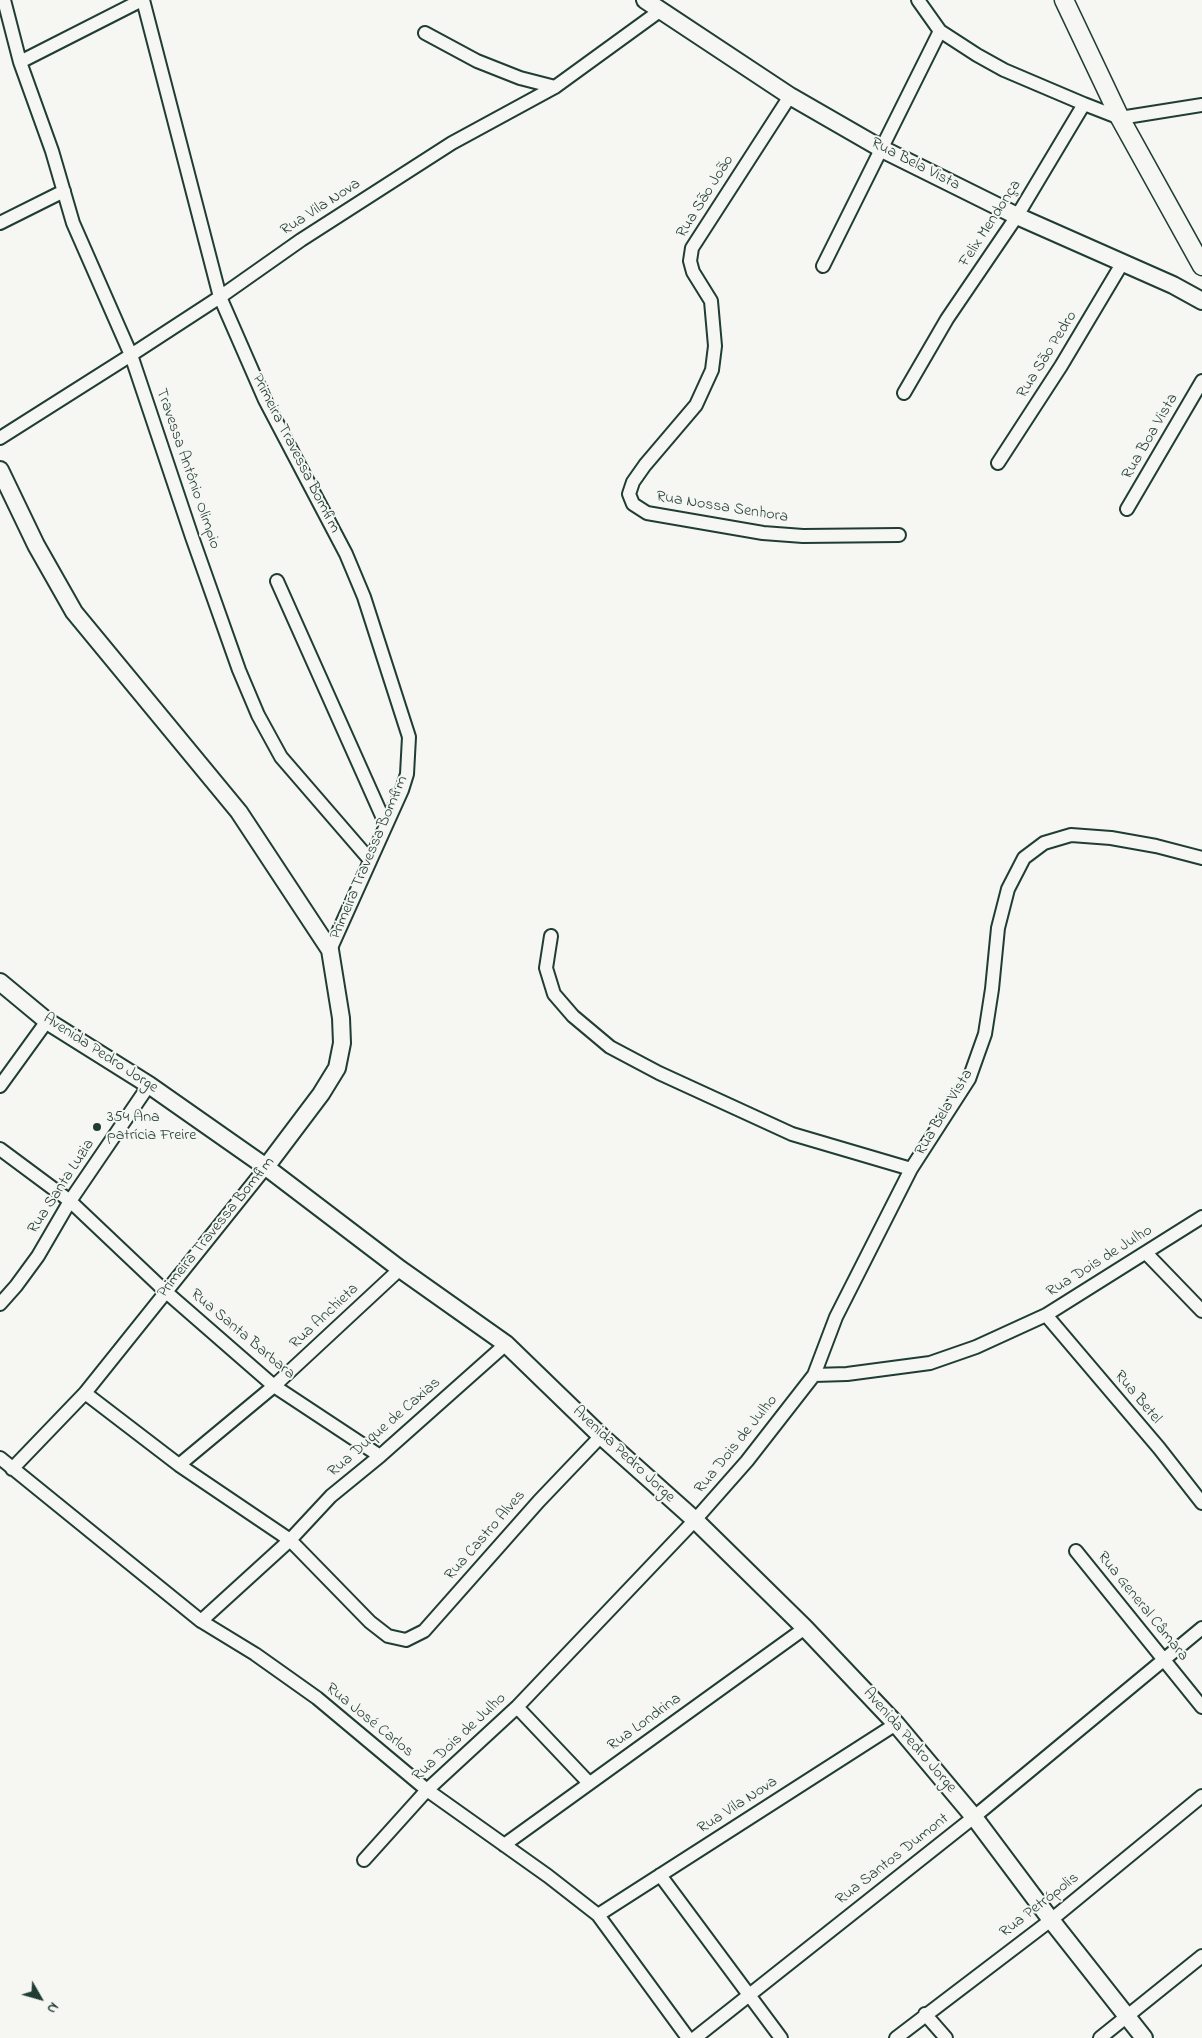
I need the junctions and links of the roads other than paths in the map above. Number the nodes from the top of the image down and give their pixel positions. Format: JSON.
{"nodes":[{"id":1,"x":4,"y":0,"type":"edge"},
{"id":2,"x":142,"y":0,"type":"edge"},
{"id":3,"x":645,"y":0,"type":"edge"},
{"id":4,"x":918,"y":0,"type":"edge"},
{"id":5,"x":1064,"y":0,"type":"edge"},
{"id":6,"x":661,"y":10,"type":"junction"},
{"id":7,"x":940,"y":31,"type":"junction"},
{"id":8,"x":425,"y":33,"type":"dead end"},
{"id":9,"x":20,"y":62,"type":"junction"},
{"id":10,"x":555,"y":87,"type":"junction"},
{"id":11,"x":790,"y":96,"type":"junction"},
{"id":12,"x":1084,"y":104,"type":"junction"},
{"id":13,"x":1202,"y":105,"type":"edge"},
{"id":14,"x":1120,"y":118,"type":"junction"},
{"id":15,"x":882,"y":149,"type":"junction"},
{"id":16,"x":64,"y":191,"type":"junction"},
{"id":17,"x":1017,"y":216,"type":"junction"},
{"id":18,"x":0,"y":222,"type":"edge"},
{"id":19,"x":1123,"y":262,"type":"junction"},
{"id":20,"x":824,"y":266,"type":"dead end"},
{"id":21,"x":1202,"y":266,"type":"edge"},
{"id":22,"x":220,"y":297,"type":"junction"},
{"id":23,"x":1202,"y":301,"type":"edge"},
{"id":24,"x":131,"y":355,"type":"junction"},
{"id":25,"x":1202,"y":381,"type":"edge"},
{"id":26,"x":904,"y":393,"type":"dead end"},
{"id":27,"x":0,"y":438,"type":"edge"},
{"id":28,"x":998,"y":463,"type":"dead end"},
{"id":29,"x":0,"y":470,"type":"edge"},
{"id":30,"x":633,"y":504,"type":"joint"},
{"id":31,"x":1127,"y":509,"type":"dead end"},
{"id":32,"x":899,"y":534,"type":"dead end"},
{"id":33,"x":277,"y":580,"type":"dead end"},
{"id":34,"x":386,"y":825,"type":"junction"},
{"id":35,"x":1202,"y":858,"type":"edge"},
{"id":36,"x":370,"y":860,"type":"junction"},
{"id":37,"x":551,"y":936,"type":"dead end"},
{"id":38,"x":330,"y":950,"type":"junction"},
{"id":39,"x":0,"y":982,"type":"edge"},
{"id":40,"x":47,"y":1022,"type":"junction"},
{"id":41,"x":149,"y":1085,"type":"junction"},
{"id":42,"x":0,"y":1086,"type":"edge"},
{"id":43,"x":0,"y":1149,"type":"edge"},
{"id":44,"x":266,"y":1167,"type":"junction"},
{"id":45,"x":911,"y":1169,"type":"junction"},
{"id":46,"x":70,"y":1201,"type":"junction"},
{"id":47,"x":1202,"y":1217,"type":"edge"},
{"id":48,"x":1146,"y":1253,"type":"junction"},
{"id":49,"x":400,"y":1269,"type":"junction"},
{"id":50,"x":166,"y":1291,"type":"junction"},
{"id":51,"x":0,"y":1304,"type":"edge"},
{"id":52,"x":1202,"y":1311,"type":"edge"},
{"id":53,"x":1046,"y":1315,"type":"junction"},
{"id":54,"x":506,"y":1344,"type":"junction"},
{"id":55,"x":814,"y":1375,"type":"junction"},
{"id":56,"x":274,"y":1386,"type":"junction"},
{"id":57,"x":85,"y":1393,"type":"junction"},
{"id":58,"x":601,"y":1436,"type":"junction"},
{"id":59,"x":380,"y":1456,"type":"junction"},
{"id":60,"x":0,"y":1458,"type":"edge"},
{"id":61,"x":179,"y":1465,"type":"junction"},
{"id":62,"x":12,"y":1469,"type":"junction"},
{"id":63,"x":1202,"y":1503,"type":"edge"},
{"id":64,"x":695,"y":1520,"type":"junction"},
{"id":65,"x":290,"y":1540,"type":"junction"},
{"id":66,"x":1076,"y":1551,"type":"dead end"},
{"id":67,"x":201,"y":1621,"type":"junction"},
{"id":68,"x":805,"y":1628,"type":"junction"},
{"id":69,"x":1202,"y":1628,"type":"edge"},
{"id":70,"x":1163,"y":1660,"type":"junction"},
{"id":71,"x":517,"y":1707,"type":"junction"},
{"id":72,"x":1202,"y":1707,"type":"edge"},
{"id":73,"x":896,"y":1724,"type":"junction"},
{"id":74,"x":590,"y":1783,"type":"junction"},
{"id":75,"x":427,"y":1790,"type":"junction"},
{"id":76,"x":1202,"y":1796,"type":"edge"},
{"id":77,"x":974,"y":1817,"type":"junction"},
{"id":78,"x":504,"y":1845,"type":"junction"},
{"id":79,"x":364,"y":1860,"type":"dead end"},
{"id":80,"x":660,"y":1875,"type":"junction"},
{"id":81,"x":598,"y":1915,"type":"junction"},
{"id":82,"x":1051,"y":1920,"type":"junction"},
{"id":83,"x":1202,"y":1956,"type":"edge"},
{"id":84,"x":748,"y":1996,"type":"junction"},
{"id":85,"x":925,"y":2014,"type":"junction"},
{"id":86,"x":1126,"y":2016,"type":"junction"},
{"id":87,"x":688,"y":2038,"type":"edge"},
{"id":88,"x":695,"y":2038,"type":"edge"},
{"id":89,"x":780,"y":2038,"type":"edge"},
{"id":90,"x":896,"y":2038,"type":"edge"},
{"id":91,"x":946,"y":2038,"type":"edge"},
{"id":92,"x":1100,"y":2038,"type":"edge"},
{"id":93,"x":1144,"y":2038,"type":"edge"}],
"edges":[{"from":1,"to":9,"type":"street","name":"Travessa Antônio Olimpio"},
{"from":2,"to":9,"type":"street"},
{"from":2,"to":22,"type":"street","name":"Primeira Travessa Bomfim"},
{"from":3,"to":6,"type":"street","name":"Rua Bela Vista"},
{"from":4,"to":7,"type":"street"},
{"from":5,"to":14,"type":"main road"},
{"from":6,"to":10,"type":"street","name":"Rua Vila Nova"},
{"from":6,"to":11,"type":"street","name":"Rua Bela Vista"},
{"from":7,"to":12,"type":"street"},
{"from":7,"to":15,"type":"street"},
{"from":8,"to":10,"type":"street"},
{"from":9,"to":16,"type":"street","name":"Travessa Antônio Olimpio"},
{"from":10,"to":22,"type":"street","name":"Rua Vila Nova"},
{"from":11,"to":15,"type":"street","name":"Rua Bela Vista"},
{"from":11,"to":30,"type":"street","name":"Rua São João"},
{"from":12,"to":14,"type":"street"},
{"from":12,"to":17,"type":"street","name":"Felix Mendonça"},
{"from":13,"to":14,"type":"street"},
{"from":14,"to":21,"type":"main road"},
{"from":15,"to":17,"type":"street","name":"Rua Bela Vista"},
{"from":15,"to":20,"type":"street"},
{"from":16,"to":18,"type":"street"},
{"from":16,"to":24,"type":"street","name":"Travessa Antônio Olimpio"},
{"from":17,"to":19,"type":"street","name":"Rua Bela Vista"},
{"from":17,"to":26,"type":"street","name":"Felix Mendonça"},
{"from":19,"to":23,"type":"street","name":"Rua Bela Vista"},
{"from":19,"to":28,"type":"street","name":"Rua São Pedro"},
{"from":22,"to":24,"type":"street","name":"Rua Vila Nova"},
{"from":22,"to":34,"type":"street","name":"Primeira Travessa Bomfim"},
{"from":24,"to":27,"type":"street","name":"Rua Vila Nova"},
{"from":24,"to":36,"type":"street","name":"Travessa Antônio Olimpio"},
{"from":25,"to":31,"type":"street","name":"Rua Boa Vista"},
{"from":29,"to":38,"type":"street"},
{"from":30,"to":32,"type":"street","name":"Rua Nossa Senhora"},
{"from":33,"to":34,"type":"street"},
{"from":34,"to":36,"type":"street","name":"Primeira Travessa Bomfim"},
{"from":35,"to":45,"type":"street","name":"Rua Bela Vista"},
{"from":36,"to":38,"type":"street","name":"Primeira Travessa Bomfim"},
{"from":37,"to":45,"type":"street"},
{"from":38,"to":44,"type":"street","name":"Primeira Travessa Bomfim"},
{"from":39,"to":40,"type":"street","name":"Avenida Pedro Jorge"},
{"from":40,"to":41,"type":"street","name":"Avenida Pedro Jorge"},
{"from":40,"to":42,"type":"street"},
{"from":41,"to":44,"type":"street","name":"Avenida Pedro Jorge"},
{"from":41,"to":46,"type":"street","name":"Rua Santa Luzia"},
{"from":43,"to":46,"type":"street","name":"Rua Santa Barbara"},
{"from":44,"to":49,"type":"street","name":"Avenida Pedro Jorge"},
{"from":44,"to":50,"type":"street","name":"Primeira Travessa Bomfim"},
{"from":45,"to":55,"type":"street","name":"Rua Bela Vista"},
{"from":46,"to":50,"type":"street","name":"Rua Santa Barbara"},
{"from":46,"to":51,"type":"street","name":"Rua Santa Luzia"},
{"from":47,"to":48,"type":"street","name":"Rua Dois de Julho"},
{"from":48,"to":52,"type":"street"},
{"from":48,"to":53,"type":"street","name":"Rua Dois de Julho"},
{"from":49,"to":54,"type":"street","name":"Avenida Pedro Jorge"},
{"from":49,"to":56,"type":"street","name":"Rua Anchieta"},
{"from":50,"to":56,"type":"street","name":"Rua Santa Barbara"},
{"from":50,"to":57,"type":"street","name":"Primeira Travessa Bomfim"},
{"from":53,"to":55,"type":"street","name":"Rua Dois de Julho"},
{"from":53,"to":63,"type":"street","name":"Rua Betel"},
{"from":54,"to":58,"type":"street","name":"Avenida Pedro Jorge"},
{"from":54,"to":59,"type":"street","name":"Rua Duque de Caxias"},
{"from":55,"to":64,"type":"street","name":"Rua Dois de Julho"},
{"from":56,"to":59,"type":"street","name":"Rua Santa Barbara"},
{"from":56,"to":61,"type":"street","name":"Rua Anchieta"},
{"from":57,"to":61,"type":"street"},
{"from":57,"to":62,"type":"street","name":"Primeira Travessa Bomfim"},
{"from":58,"to":64,"type":"street","name":"Avenida Pedro Jorge"},
{"from":58,"to":65,"type":"street","name":"Rua Castro Alves"},
{"from":59,"to":65,"type":"street","name":"Rua Duque de Caxias"},
{"from":60,"to":62,"type":"street","name":"Rua José Carlos"},
{"from":61,"to":65,"type":"street"},
{"from":62,"to":67,"type":"street","name":"Rua José Carlos"},
{"from":64,"to":68,"type":"street","name":"Avenida Pedro Jorge"},
{"from":64,"to":71,"type":"street","name":"Rua Dois de Julho"},
{"from":65,"to":67,"type":"street","name":"Rua Duque de Caxias"},
{"from":66,"to":70,"type":"street","name":"Rua General Câmara"},
{"from":67,"to":75,"type":"street","name":"Rua José Carlos"},
{"from":68,"to":73,"type":"street","name":"Avenida Pedro Jorge"},
{"from":68,"to":74,"type":"street","name":"Rua Londrina"},
{"from":69,"to":70,"type":"street","name":"Rua Santos Dumont"},
{"from":70,"to":72,"type":"street","name":"Rua General Câmara"},
{"from":70,"to":77,"type":"street","name":"Rua Santos Dumont"},
{"from":71,"to":74,"type":"street"},
{"from":71,"to":75,"type":"street","name":"Rua Dois de Julho"},
{"from":73,"to":77,"type":"street","name":"Avenida Pedro Jorge"},
{"from":73,"to":80,"type":"street","name":"Rua Vila Nova"},
{"from":74,"to":78,"type":"street","name":"Rua Londrina"},
{"from":75,"to":78,"type":"street","name":"Rua José Carlos"},
{"from":75,"to":79,"type":"street","name":"Rua Dois de Julho"},
{"from":76,"to":82,"type":"street","name":"Rua Petrópolis"},
{"from":77,"to":82,"type":"street","name":"Avenida Pedro Jorge"},
{"from":77,"to":84,"type":"street","name":"Rua Santos Dumont"},
{"from":78,"to":81,"type":"street","name":"Rua José Carlos"},
{"from":80,"to":81,"type":"street","name":"Rua Vila Nova"},
{"from":80,"to":84,"type":"street"},
{"from":81,"to":87,"type":"street","name":"Rua José Carlos"},
{"from":82,"to":85,"type":"street","name":"Rua Petrópolis"},
{"from":82,"to":86,"type":"street","name":"Avenida Pedro Jorge"},
{"from":83,"to":86,"type":"street"},
{"from":84,"to":88,"type":"street","name":"Rua Santos Dumont"},
{"from":84,"to":89,"type":"street"},
{"from":85,"to":90,"type":"street","name":"Rua Petrópolis"},
{"from":85,"to":91,"type":"street"},
{"from":86,"to":92,"type":"street"},
{"from":86,"to":93,"type":"street","name":"Avenida Pedro Jorge"}]}
